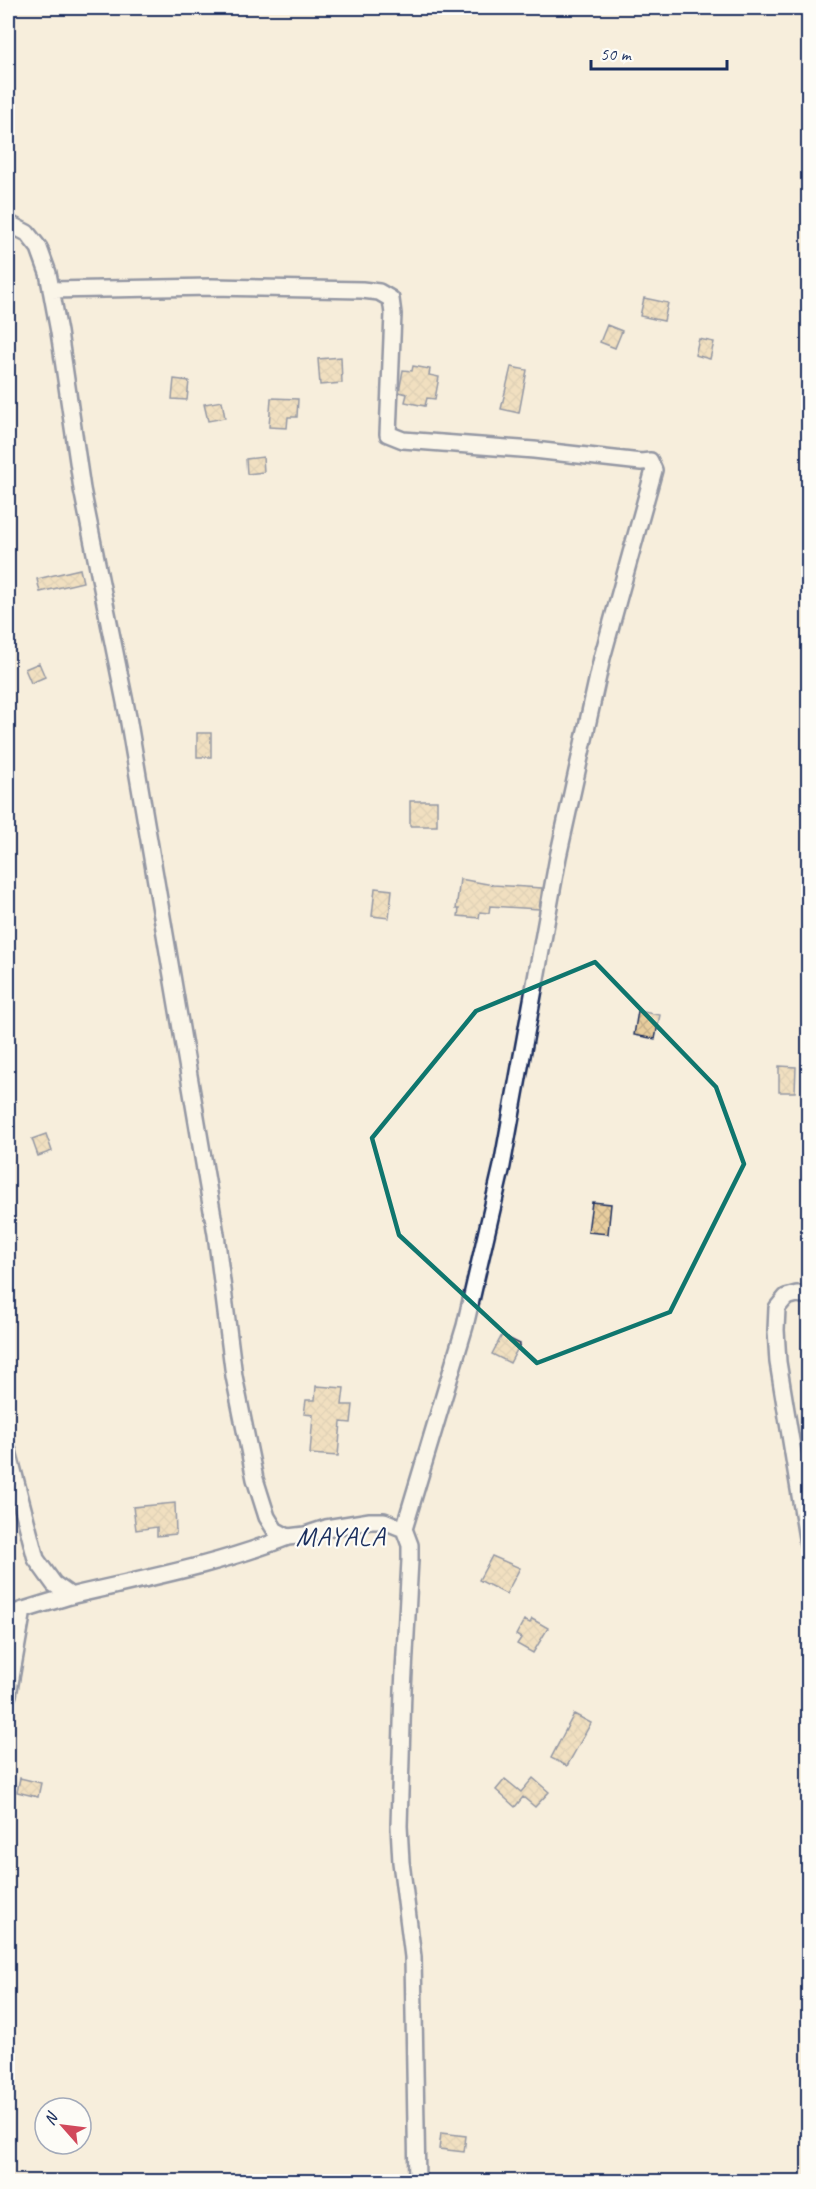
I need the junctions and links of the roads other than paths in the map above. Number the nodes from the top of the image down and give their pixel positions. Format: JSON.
{"nodes":[{"id":1,"x":8,"y":223,"type":"edge"},
{"id":2,"x":51,"y":290,"type":"junction"},
{"id":3,"x":808,"y":1296,"type":"edge"},
{"id":4,"x":8,"y":1451,"type":"edge"},
{"id":5,"x":404,"y":1529,"type":"junction"},
{"id":6,"x":288,"y":1538,"type":"junction"},
{"id":7,"x":808,"y":1544,"type":"edge"},
{"id":8,"x":71,"y":1596,"type":"junction"},
{"id":9,"x":23,"y":1610,"type":"junction"},
{"id":10,"x":8,"y":1615,"type":"edge"},
{"id":11,"x":8,"y":1695,"type":"edge"},
{"id":12,"x":417,"y":2181,"type":"edge"}],
"edges":[{"from":1,"to":2,"type":"street"},
{"from":2,"to":5,"type":"street"},
{"from":2,"to":6,"type":"street"},
{"from":3,"to":7,"type":"street"},
{"from":4,"to":8,"type":"street"},
{"from":5,"to":6,"type":"street"},
{"from":5,"to":12,"type":"street"},
{"from":6,"to":8,"type":"street"},
{"from":8,"to":9,"type":"street"},
{"from":9,"to":10,"type":"street"},
{"from":9,"to":11,"type":"street"}]}
